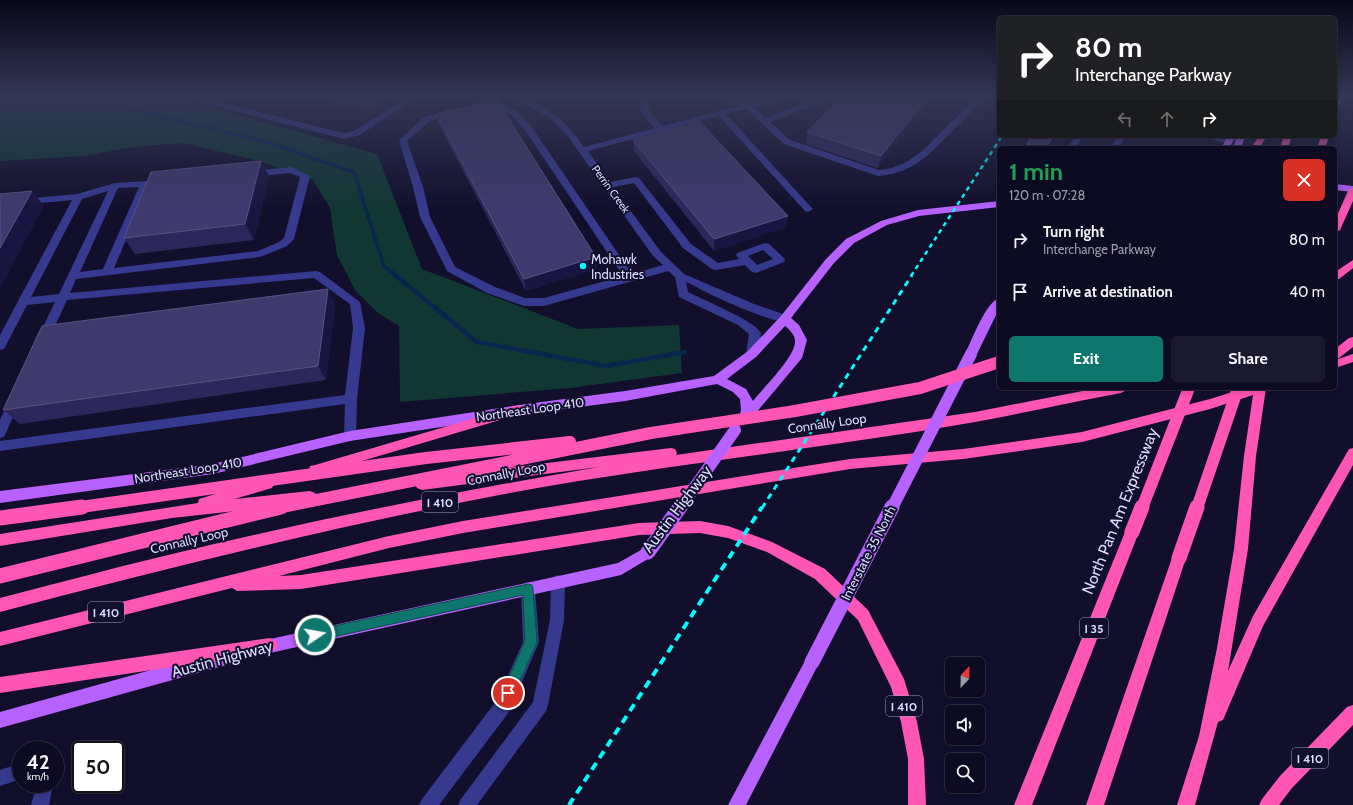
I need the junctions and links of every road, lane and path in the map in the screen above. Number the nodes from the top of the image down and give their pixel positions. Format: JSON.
{"nodes":[{"id":1,"x":338,"y":135,"type":"edge"},
{"id":2,"x":350,"y":135,"type":"edge"},
{"id":3,"x":408,"y":135,"type":"edge"},
{"id":4,"x":532,"y":135,"type":"edge"},
{"id":5,"x":571,"y":135,"type":"edge"},
{"id":6,"x":640,"y":135,"type":"edge"},
{"id":7,"x":739,"y":135,"type":"edge"},
{"id":8,"x":779,"y":135,"type":"edge"},
{"id":9,"x":944,"y":135,"type":"edge"},
{"id":10,"x":1216,"y":138,"type":"edge"},
{"id":11,"x":1229,"y":142,"type":"edge"},
{"id":12,"x":583,"y":150,"type":"junction"},
{"id":13,"x":245,"y":174,"type":"edge"},
{"id":14,"x":176,"y":181,"type":"edge"},
{"id":15,"x":145,"y":184,"type":"junction"},
{"id":16,"x":608,"y":185,"type":"junction"},
{"id":17,"x":115,"y":186,"type":"junction"},
{"id":18,"x":1337,"y":187,"type":"edge"},
{"id":19,"x":1353,"y":190,"type":"edge"},
{"id":20,"x":78,"y":197,"type":"junction"},
{"id":21,"x":0,"y":204,"type":"edge"},
{"id":22,"x":997,"y":204,"type":"edge"},
{"id":23,"x":808,"y":209,"type":"dead end"},
{"id":24,"x":1337,"y":221,"type":"edge"},
{"id":25,"x":747,"y":261,"type":"dead end"},
{"id":26,"x":1353,"y":263,"type":"edge"},
{"id":27,"x":669,"y":266,"type":"junction"},
{"id":28,"x":107,"y":272,"type":"junction"},
{"id":29,"x":1337,"y":275,"type":"edge"},
{"id":30,"x":73,"y":276,"type":"junction"},
{"id":31,"x":680,"y":276,"type":"junction"},
{"id":32,"x":630,"y":278,"type":"junction"},
{"id":33,"x":63,"y":297,"type":"junction"},
{"id":34,"x":24,"y":302,"type":"junction"},
{"id":35,"x":997,"y":304,"type":"edge"},
{"id":36,"x":785,"y":319,"type":"junction"},
{"id":37,"x":1353,"y":341,"type":"edge"},
{"id":38,"x":0,"y":346,"type":"edge"},
{"id":39,"x":40,"y":347,"type":"edge"},
{"id":40,"x":1337,"y":353,"type":"edge"},
{"id":41,"x":752,"y":354,"type":"junction"},
{"id":42,"x":1353,"y":358,"type":"edge"},
{"id":43,"x":997,"y":363,"type":"edge"},
{"id":44,"x":1337,"y":363,"type":"edge"},
{"id":45,"x":717,"y":380,"type":"junction"},
{"id":46,"x":20,"y":390,"type":"edge"},
{"id":47,"x":1076,"y":390,"type":"edge"},
{"id":48,"x":1110,"y":390,"type":"edge"},
{"id":49,"x":1188,"y":390,"type":"edge"},
{"id":50,"x":1237,"y":390,"type":"edge"},
{"id":51,"x":1254,"y":390,"type":"edge"},
{"id":52,"x":1260,"y":390,"type":"edge"},
{"id":53,"x":352,"y":399,"type":"junction"},
{"id":54,"x":1025,"y":406,"type":"junction"},
{"id":55,"x":519,"y":410,"type":"junction"},
{"id":56,"x":746,"y":417,"type":"junction"},
{"id":57,"x":886,"y":432,"type":"junction"},
{"id":58,"x":0,"y":433,"type":"edge"},
{"id":59,"x":651,"y":433,"type":"junction"},
{"id":60,"x":350,"y":436,"type":"junction"},
{"id":61,"x":0,"y":446,"type":"edge"},
{"id":62,"x":1353,"y":453,"type":"edge"},
{"id":63,"x":0,"y":497,"type":"edge"},
{"id":64,"x":172,"y":512,"type":"junction"},
{"id":65,"x":0,"y":518,"type":"edge"},
{"id":66,"x":0,"y":540,"type":"edge"},
{"id":67,"x":0,"y":576,"type":"edge"},
{"id":68,"x":558,"y":582,"type":"junction"},
{"id":69,"x":212,"y":585,"type":"junction"},
{"id":70,"x":528,"y":589,"type":"junction"},
{"id":71,"x":0,"y":605,"type":"edge"},
{"id":72,"x":0,"y":639,"type":"edge"},
{"id":73,"x":270,"y":645,"type":"junction"},
{"id":74,"x":0,"y":685,"type":"edge"},
{"id":75,"x":1353,"y":713,"type":"edge"},
{"id":76,"x":0,"y":720,"type":"edge"},
{"id":77,"x":1207,"y":736,"type":"junction"},
{"id":78,"x":12,"y":774,"type":"edge"},
{"id":79,"x":0,"y":778,"type":"edge"},
{"id":80,"x":43,"y":793,"type":"edge"},
{"id":81,"x":40,"y":805,"type":"edge"},
{"id":82,"x":428,"y":805,"type":"edge"},
{"id":83,"x":467,"y":805,"type":"edge"},
{"id":84,"x":737,"y":805,"type":"edge"},
{"id":85,"x":917,"y":805,"type":"edge"},
{"id":86,"x":1023,"y":805,"type":"edge"},
{"id":87,"x":1095,"y":805,"type":"edge"},
{"id":88,"x":1186,"y":805,"type":"edge"},
{"id":89,"x":1268,"y":805,"type":"edge"}],
"edges":[{"from":1,"to":2,"type":"street"},
{"from":3,"to":32,"type":"street"},
{"from":4,"to":32,"type":"street"},
{"from":5,"to":12,"type":"street","name":"Perrin Creek"},
{"from":6,"to":12,"type":"street"},
{"from":7,"to":23,"type":"street"},
{"from":8,"to":9,"type":"street"},
{"from":10,"to":11,"type":"street"},
{"from":12,"to":16,"type":"street","name":"Perrin Creek"},
{"from":13,"to":28,"type":"street"},
{"from":14,"to":15,"type":"street"},
{"from":15,"to":17,"type":"street"},
{"from":15,"to":28,"type":"street"},
{"from":16,"to":25,"type":"street"},
{"from":16,"to":27,"type":"street","name":"Perrin Creek"},
{"from":17,"to":20,"type":"street"},
{"from":17,"to":30,"type":"street"},
{"from":18,"to":19,"type":"main road"},
{"from":19,"to":24,"type":"highway"},
{"from":20,"to":21,"type":"street"},
{"from":20,"to":34,"type":"street"},
{"from":22,"to":36,"type":"main road","name":"Northeast Loop 410"},
{"from":26,"to":29,"type":"highway"},
{"from":27,"to":31,"type":"street","name":"Perrin Creek"},
{"from":27,"to":32,"type":"street"},
{"from":28,"to":30,"type":"street"},
{"from":30,"to":33,"type":"street"},
{"from":31,"to":36,"type":"street","name":"Perrin Creek"},
{"from":31,"to":41,"type":"street"},
{"from":33,"to":34,"type":"street"},
{"from":33,"to":39,"type":"street"},
{"from":33,"to":53,"type":"street"},
{"from":34,"to":38,"type":"street"},
{"from":35,"to":84,"type":"main road","name":"Interstate 35 North","bridge":true},
{"from":36,"to":41,"type":"main road","name":"Northeast Loop 410"},
{"from":36,"to":56,"type":"main road","name":"Austin Highway"},
{"from":37,"to":40,"type":"highway"},
{"from":41,"to":45,"type":"main road","name":"Northeast Loop 410"},
{"from":42,"to":44,"type":"highway"},
{"from":43,"to":59,"type":"highway","bridge":true},
{"from":45,"to":55,"type":"main road","name":"Northeast Loop 410"},
{"from":45,"to":56,"type":"main road"},
{"from":46,"to":58,"type":"street"},
{"from":47,"to":54,"type":"highway"},
{"from":48,"to":54,"type":"highway","number":"I 410"},
{"from":49,"to":86,"type":"highway","name":"North Pan Am Expressway","number":"I 35","bridge":true},
{"from":50,"to":87,"type":"highway","bridge":true},
{"from":51,"to":69,"type":"highway"},
{"from":52,"to":77,"type":"highway"},
{"from":53,"to":60,"type":"street"},
{"from":53,"to":61,"type":"street"},
{"from":54,"to":57,"type":"highway","name":"Connally Loop","number":"I 410"},
{"from":55,"to":60,"type":"main road","name":"Northeast Loop 410"},
{"from":55,"to":64,"type":"highway"},
{"from":56,"to":68,"type":"main road","name":"Austin Highway","bridge":true},
{"from":57,"to":64,"type":"highway"},
{"from":57,"to":71,"type":"highway","name":"Connally Loop","number":"I 410"},
{"from":59,"to":65,"type":"highway","bridge":true},
{"from":59,"to":67,"type":"highway","bridge":true},
{"from":60,"to":63,"type":"main road","name":"Northeast Loop 410"},
{"from":62,"to":77,"type":"highway"},
{"from":64,"to":66,"type":"highway"},
{"from":68,"to":70,"type":"main road","name":"Austin Highway"},
{"from":68,"to":83,"type":"street"},
{"from":69,"to":72,"type":"highway","number":"I 410"},
{"from":69,"to":85,"type":"highway","number":"I 410"},
{"from":70,"to":73,"type":"main road","name":"Austin Highway"},
{"from":70,"to":82,"type":"street"},
{"from":73,"to":74,"type":"highway"},
{"from":73,"to":76,"type":"main road","name":"Austin Highway"},
{"from":75,"to":89,"type":"highway","number":"I 410"},
{"from":77,"to":88,"type":"highway"},
{"from":78,"to":79,"type":"street"},
{"from":80,"to":81,"type":"street"}]}
